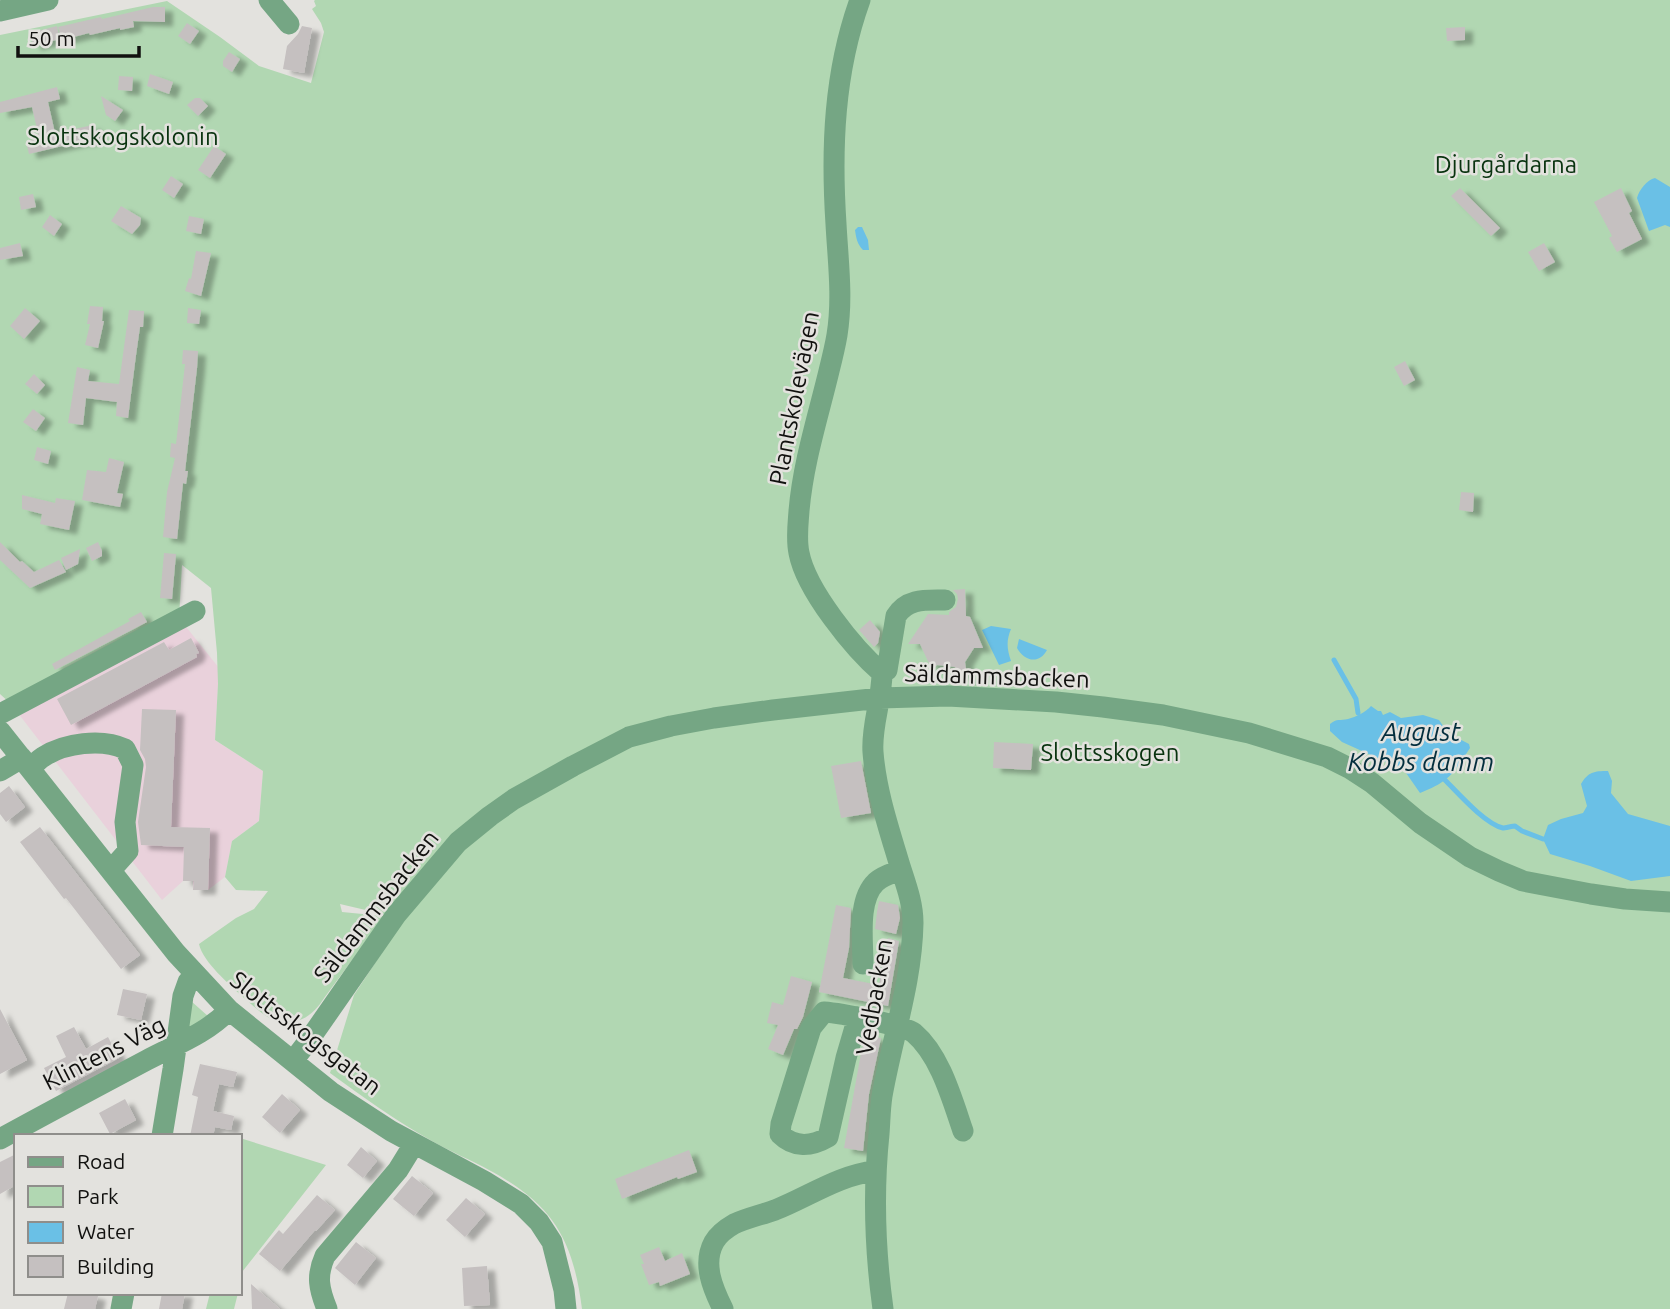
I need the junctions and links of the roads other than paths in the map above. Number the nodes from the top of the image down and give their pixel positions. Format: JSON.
{"nodes":[{"id":1,"x":48,"y":0,"type":"edge"},
{"id":2,"x":269,"y":0,"type":"edge"},
{"id":3,"x":860,"y":0,"type":"edge"},
{"id":4,"x":0,"y":11,"type":"edge"},
{"id":5,"x":289,"y":24,"type":"dead end"},
{"id":6,"x":945,"y":600,"type":"dead end"},
{"id":7,"x":195,"y":611,"type":"dead end"},
{"id":8,"x":882,"y":673,"type":"junction"},
{"id":9,"x":880,"y":698,"type":"junction"},
{"id":10,"x":0,"y":714,"type":"edge"},
{"id":11,"x":0,"y":731,"type":"edge"},
{"id":12,"x":26,"y":763,"type":"junction"},
{"id":13,"x":0,"y":771,"type":"edge"},
{"id":14,"x":111,"y":870,"type":"junction"},
{"id":15,"x":901,"y":870,"type":"junction"},
{"id":16,"x":1670,"y":902,"type":"edge"},
{"id":17,"x":863,"y":964,"type":"dead end"},
{"id":18,"x":195,"y":974,"type":"junction"},
{"id":19,"x":229,"y":1010,"type":"junction"},
{"id":20,"x":858,"y":1017,"type":"junction"},
{"id":21,"x":898,"y":1027,"type":"junction"},
{"id":22,"x":176,"y":1045,"type":"junction"},
{"id":23,"x":293,"y":1061,"type":"junction"},
{"id":24,"x":963,"y":1131,"type":"dead end"},
{"id":25,"x":162,"y":1134,"type":"edge"},
{"id":26,"x":0,"y":1139,"type":"edge"},
{"id":27,"x":414,"y":1144,"type":"junction"},
{"id":28,"x":875,"y":1171,"type":"junction"},
{"id":29,"x":327,"y":1309,"type":"edge"},
{"id":30,"x":566,"y":1309,"type":"edge"},
{"id":31,"x":723,"y":1309,"type":"edge"},
{"id":32,"x":883,"y":1309,"type":"edge"}],
"edges":[{"from":1,"to":4,"type":"street"},
{"from":2,"to":5,"type":"street"},
{"from":3,"to":8,"type":"street","name":"Plantskolevägen"},
{"from":6,"to":8,"type":"street"},
{"from":7,"to":10,"type":"street"},
{"from":8,"to":9,"type":"street"},
{"from":9,"to":15,"type":"street","name":"Vedbacken"},
{"from":9,"to":16,"type":"street","name":"Säldammsbacken"},
{"from":9,"to":23,"type":"street","name":"Säldammsbacken"},
{"from":11,"to":12,"type":"street","name":"Slottsskogsgatan"},
{"from":12,"to":13,"type":"street"},
{"from":12,"to":14,"type":"street","name":"Slottsskogsgatan"},
{"from":12,"to":14,"type":"street"},
{"from":14,"to":18,"type":"street","name":"Slottsskogsgatan"},
{"from":15,"to":17,"type":"street"},
{"from":15,"to":21,"type":"street","name":"Vedbacken"},
{"from":18,"to":19,"type":"street","name":"Slottsskogsgatan"},
{"from":18,"to":22,"type":"street"},
{"from":19,"to":22,"type":"street","name":"Klintens Väg"},
{"from":19,"to":23,"type":"street","name":"Slottsskogsgatan"},
{"from":20,"to":20,"type":"street"},
{"from":20,"to":21,"type":"street"},
{"from":21,"to":24,"type":"street"},
{"from":21,"to":28,"type":"street","name":"Vedbacken"},
{"from":22,"to":25,"type":"street"},
{"from":22,"to":26,"type":"street","name":"Klintens Väg"},
{"from":23,"to":27,"type":"street","name":"Slottsskogsgatan"},
{"from":27,"to":29,"type":"street"},
{"from":27,"to":30,"type":"street","name":"Slottsskogsgatan"},
{"from":28,"to":31,"type":"street"},
{"from":28,"to":32,"type":"street","name":"Vedbacken"}]}
